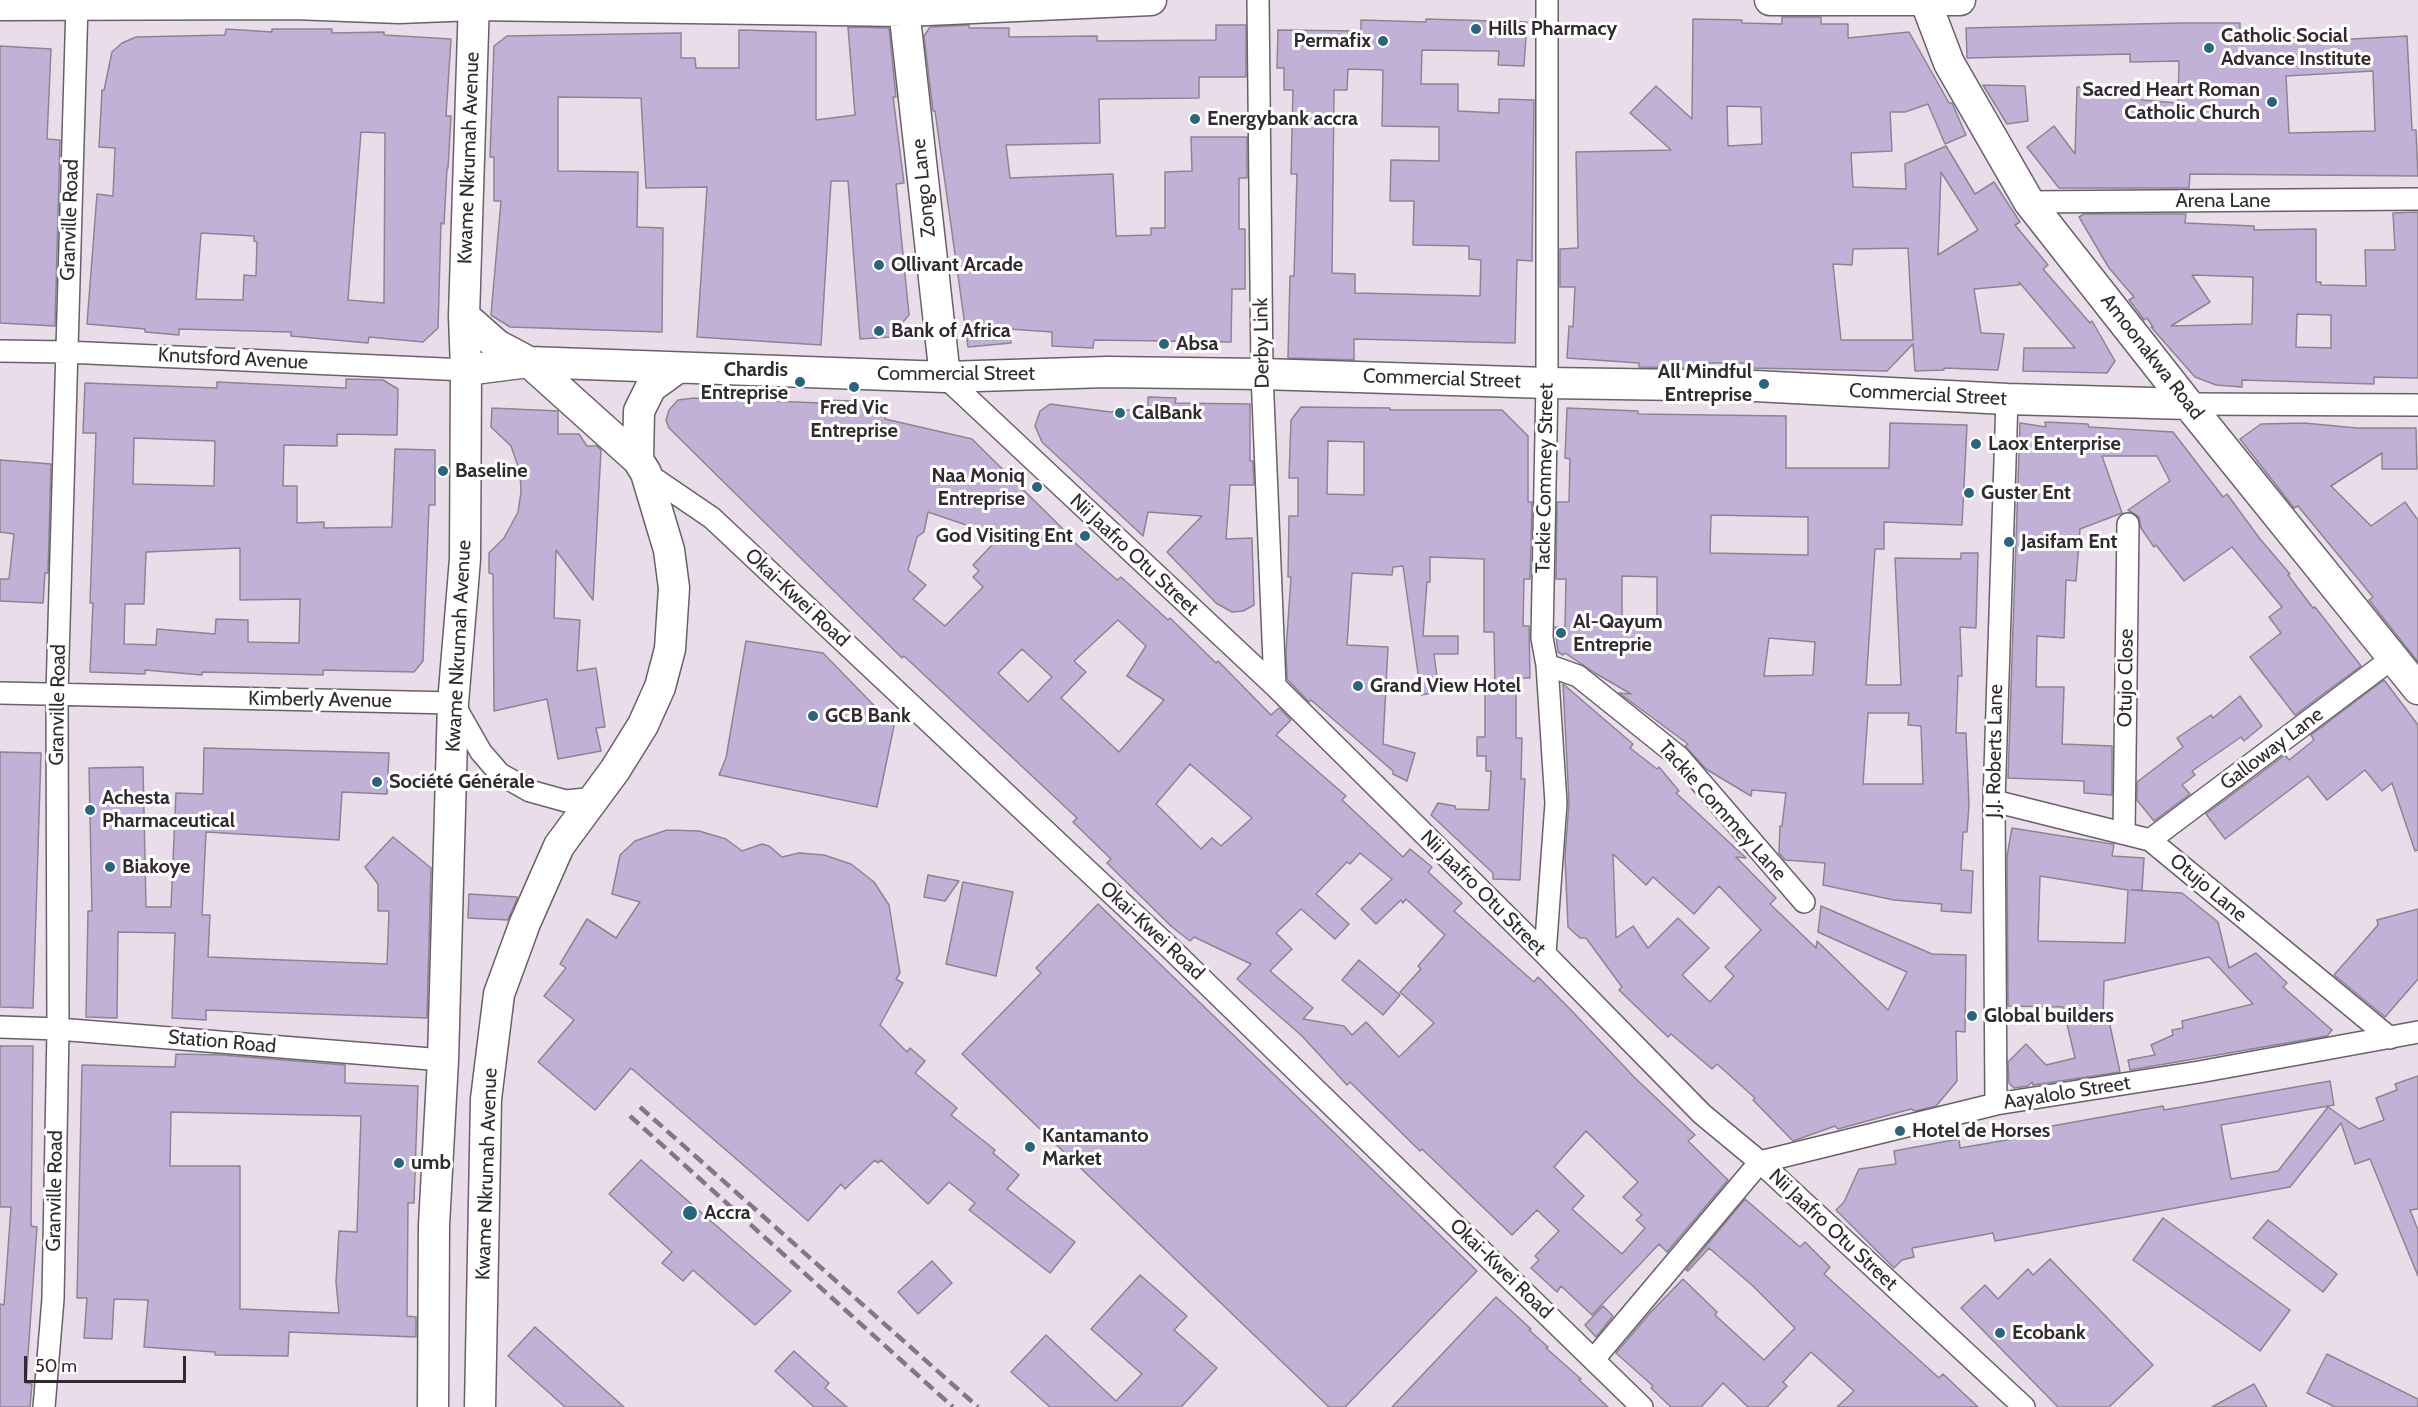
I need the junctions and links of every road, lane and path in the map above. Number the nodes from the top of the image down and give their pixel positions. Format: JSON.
{"nodes":[{"id":1,"x":1151,"y":0,"type":"edge"},
{"id":2,"x":1258,"y":0,"type":"edge"},
{"id":3,"x":1547,"y":0,"type":"edge"},
{"id":4,"x":1770,"y":0,"type":"edge"},
{"id":5,"x":1960,"y":0,"type":"edge"},
{"id":6,"x":1925,"y":1,"type":"edge"},
{"id":7,"x":474,"y":3,"type":"edge"},
{"id":8,"x":77,"y":4,"type":"junction"},
{"id":9,"x":0,"y":5,"type":"edge"},
{"id":10,"x":904,"y":6,"type":"edge"},
{"id":11,"x":2418,"y":199,"type":"edge"},
{"id":12,"x":2029,"y":202,"type":"junction"},
{"id":13,"x":464,"y":316,"type":"junction"},
{"id":14,"x":0,"y":351,"type":"edge"},
{"id":15,"x":66,"y":352,"type":"junction"},
{"id":16,"x":529,"y":363,"type":"junction"},
{"id":17,"x":676,"y":369,"type":"junction"},
{"id":18,"x":466,"y":370,"type":"junction"},
{"id":19,"x":1262,"y":374,"type":"junction"},
{"id":20,"x":945,"y":377,"type":"junction"},
{"id":21,"x":1547,"y":383,"type":"junction"},
{"id":22,"x":2007,"y":399,"type":"junction"},
{"id":23,"x":2188,"y":404,"type":"junction"},
{"id":24,"x":2418,"y":405,"type":"edge"},
{"id":25,"x":642,"y":466,"type":"junction"},
{"id":26,"x":2128,"y":524,"type":"dead end"},
{"id":27,"x":2394,"y":657,"type":"junction"},
{"id":28,"x":1547,"y":665,"type":"junction"},
{"id":29,"x":1275,"y":686,"type":"junction"},
{"id":30,"x":2418,"y":689,"type":"edge"},
{"id":31,"x":0,"y":693,"type":"edge"},
{"id":32,"x":57,"y":693,"type":"junction"},
{"id":33,"x":453,"y":704,"type":"junction"},
{"id":34,"x":596,"y":798,"type":"junction"},
{"id":35,"x":1994,"y":801,"type":"junction"},
{"id":36,"x":2124,"y":833,"type":"junction"},
{"id":37,"x":2150,"y":840,"type":"junction"},
{"id":38,"x":1804,"y":902,"type":"dead end"},
{"id":39,"x":1545,"y":954,"type":"junction"},
{"id":40,"x":0,"y":1027,"type":"edge"},
{"id":41,"x":58,"y":1029,"type":"junction"},
{"id":42,"x":2418,"y":1032,"type":"edge"},
{"id":43,"x":2390,"y":1038,"type":"junction"},
{"id":44,"x":443,"y":1060,"type":"junction"},
{"id":45,"x":1996,"y":1104,"type":"junction"},
{"id":46,"x":1760,"y":1162,"type":"junction"},
{"id":47,"x":1593,"y":1359,"type":"junction"},
{"id":48,"x":44,"y":1407,"type":"edge"},
{"id":49,"x":433,"y":1407,"type":"edge"},
{"id":50,"x":480,"y":1407,"type":"edge"},
{"id":51,"x":1642,"y":1407,"type":"edge"},
{"id":52,"x":2024,"y":1407,"type":"edge"}],
"edges":[{"from":1,"to":10,"type":"main road"},
{"from":2,"to":19,"type":"street","name":"Derby Link"},
{"from":3,"to":21,"type":"street","name":"Tackie Commey Street"},
{"from":4,"to":6,"type":"main road"},
{"from":5,"to":6,"type":"main road"},
{"from":6,"to":12,"type":"main road","name":"Amoonakwa Road"},
{"from":7,"to":8,"type":"main road"},
{"from":7,"to":10,"type":"main road"},
{"from":7,"to":13,"type":"main road","name":"Kwame Nkrumah Avenue"},
{"from":8,"to":9,"type":"main road"},
{"from":8,"to":15,"type":"street","name":"Granville Road"},
{"from":10,"to":20,"type":"main road","name":"Zongo Lane"},
{"from":11,"to":12,"type":"street","name":"Arena Lane"},
{"from":12,"to":23,"type":"main road","name":"Amoonakwa Road"},
{"from":13,"to":16,"type":"main road"},
{"from":13,"to":18,"type":"main road","name":"Kwame Nkrumah Avenue"},
{"from":14,"to":15,"type":"street","name":"Knutsford Avenue"},
{"from":15,"to":18,"type":"street","name":"Knutsford Avenue"},
{"from":15,"to":32,"type":"street","name":"Granville Road"},
{"from":16,"to":17,"type":"main road","name":"Commercial Street"},
{"from":16,"to":18,"type":"main road","name":"Commercial Street"},
{"from":16,"to":25,"type":"main road"},
{"from":17,"to":20,"type":"main road","name":"Commercial Street"},
{"from":17,"to":25,"type":"main road"},
{"from":18,"to":33,"type":"main road","name":"Kwame Nkrumah Avenue"},
{"from":19,"to":20,"type":"main road","name":"Commercial Street"},
{"from":19,"to":21,"type":"main road","name":"Commercial Street"},
{"from":19,"to":29,"type":"street","name":"Derby Link"},
{"from":20,"to":29,"type":"street","name":"Nii Jaafro Otu Street"},
{"from":21,"to":22,"type":"main road","name":"Commercial Street"},
{"from":21,"to":28,"type":"street","name":"Tackie Commey Street"},
{"from":22,"to":23,"type":"main road","name":"Commercial Street"},
{"from":22,"to":35,"type":"street","name":"J.J. Roberts Lane"},
{"from":23,"to":24,"type":"street","name":"Commercial Street"},
{"from":23,"to":27,"type":"main road","name":"Amoonakwa Road"},
{"from":25,"to":34,"type":"main road","name":"Kwame Nkrumah Avenue"},
{"from":25,"to":47,"type":"street","name":"Okai-Kwei Road"},
{"from":26,"to":36,"type":"street","name":"Otujo Close"},
{"from":27,"to":30,"type":"main road","name":"Amoonakwa Road"},
{"from":27,"to":37,"type":"street","name":"Galloway Lane"},
{"from":28,"to":38,"type":"street","name":"Tackie Commey Lane"},
{"from":28,"to":39,"type":"street","name":"Tackie Commey Street"},
{"from":29,"to":39,"type":"street","name":"Nii Jaafro Otu Street"},
{"from":31,"to":32,"type":"street","name":"Kimberly Avenue"},
{"from":32,"to":33,"type":"street","name":"Kimberly Avenue"},
{"from":32,"to":41,"type":"street","name":"Granville Road"},
{"from":33,"to":34,"type":"street"},
{"from":33,"to":44,"type":"main road","name":"Kwame Nkrumah Avenue"},
{"from":34,"to":50,"type":"main road","name":"Kwame Nkrumah Avenue"},
{"from":35,"to":36,"type":"street","name":"Otujo Lane"},
{"from":35,"to":45,"type":"street","name":"J.J. Roberts Lane"},
{"from":36,"to":37,"type":"street","name":"Otujo Lane"},
{"from":37,"to":43,"type":"street","name":"Otujo Lane"},
{"from":39,"to":46,"type":"street","name":"Nii Jaafro Otu Street"},
{"from":40,"to":41,"type":"street","name":"Station Road"},
{"from":41,"to":44,"type":"street","name":"Station Road"},
{"from":41,"to":48,"type":"street","name":"Granville Road"},
{"from":42,"to":43,"type":"street","name":"Aayalolo Street"},
{"from":43,"to":45,"type":"street","name":"Aayalolo Street"},
{"from":44,"to":49,"type":"main road","name":"Kwame Nkrumah Avenue"},
{"from":45,"to":46,"type":"street","name":"Aayalolo Street"},
{"from":46,"to":47,"type":"street"},
{"from":46,"to":52,"type":"street","name":"Nii Jaafro Otu Street"},
{"from":47,"to":51,"type":"street","name":"Okai-Kwei Road"}]}
